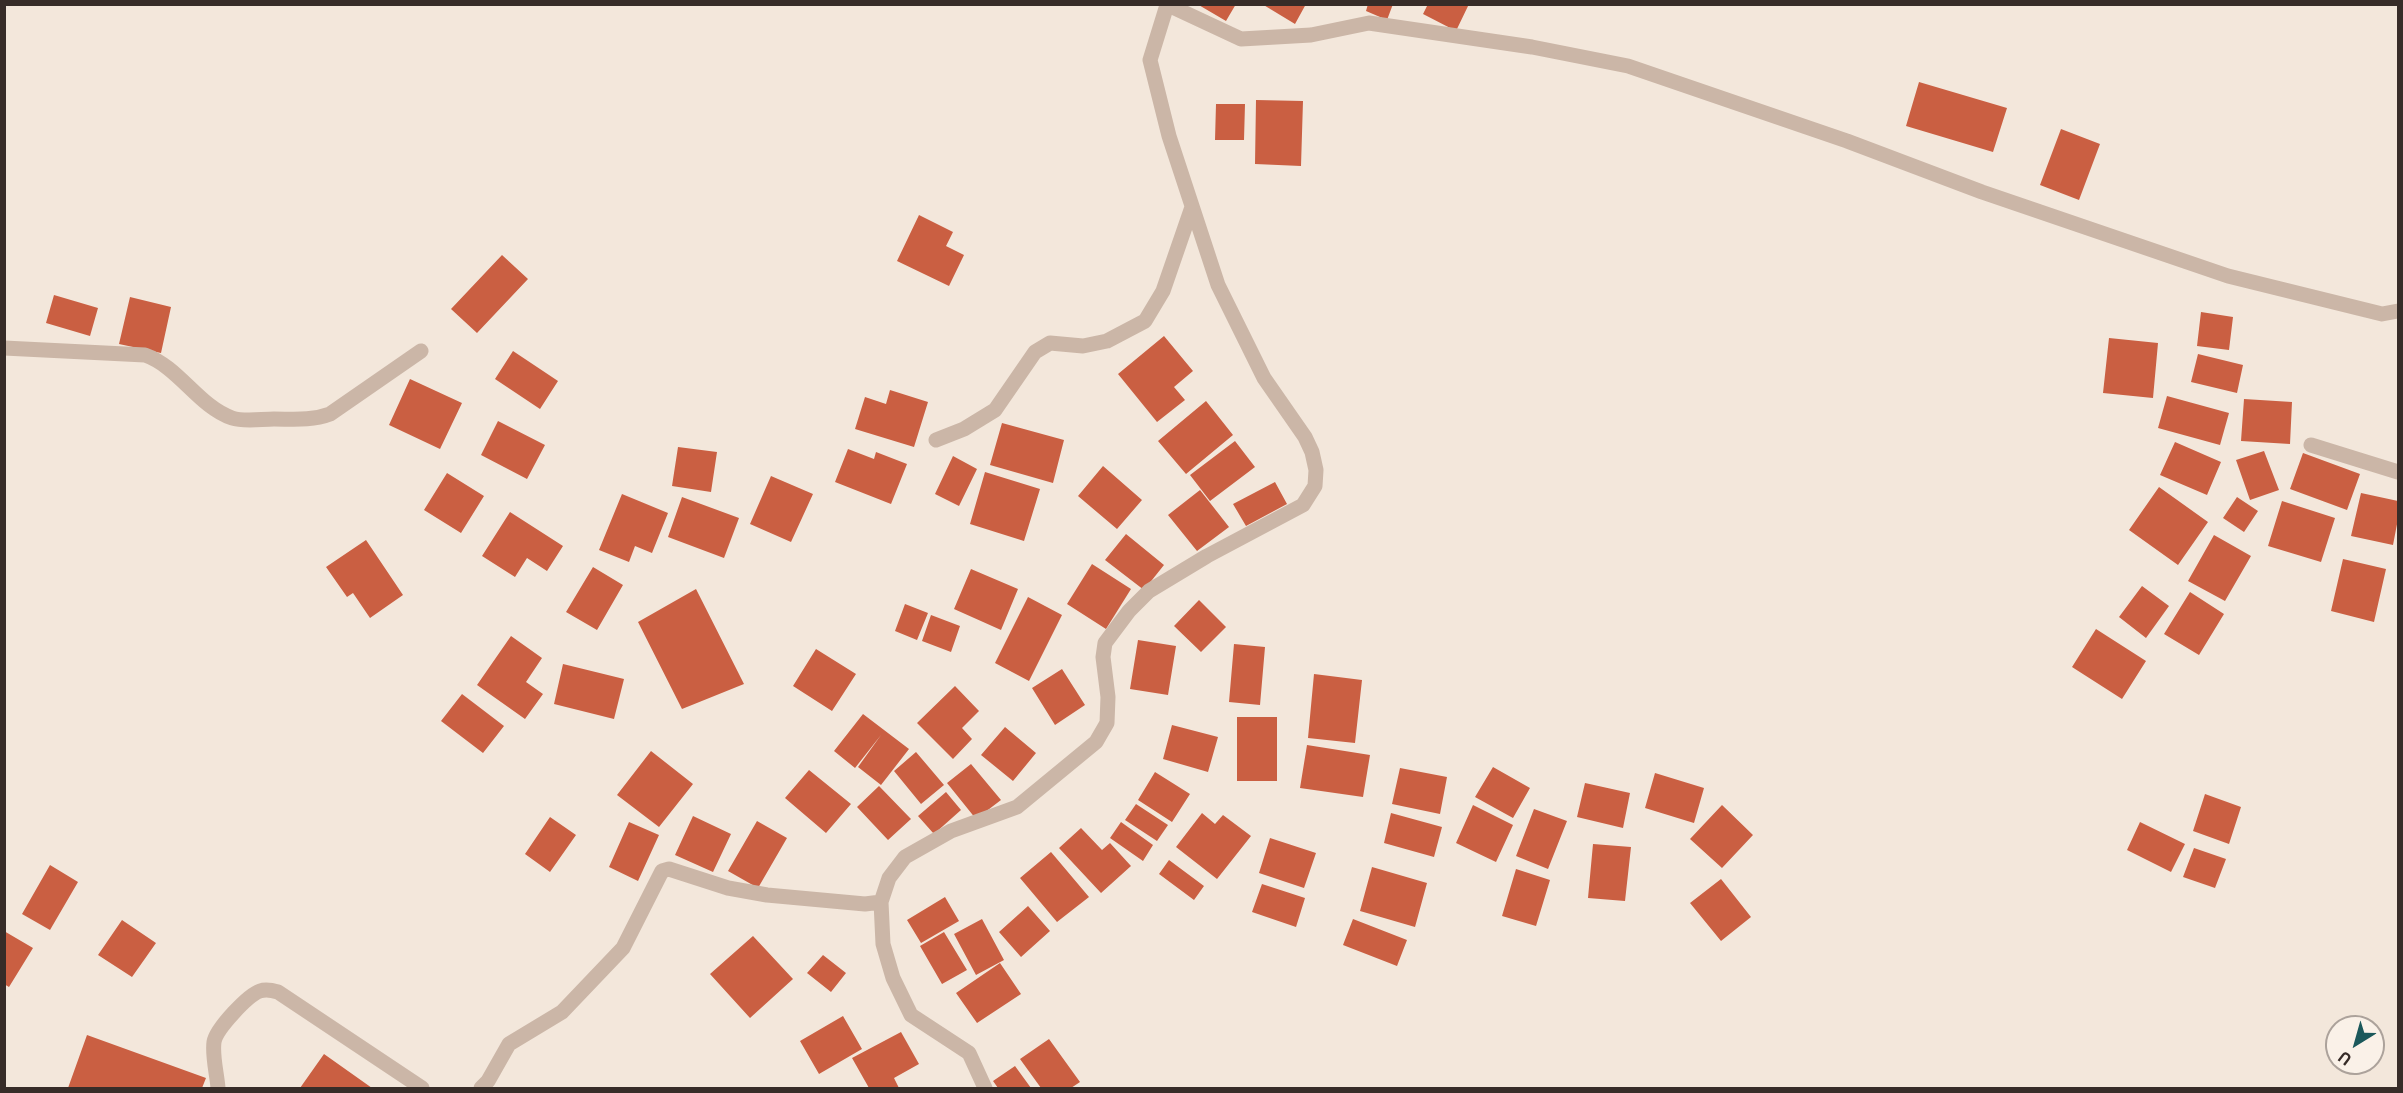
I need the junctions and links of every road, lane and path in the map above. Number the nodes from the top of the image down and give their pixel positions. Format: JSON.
{"nodes":[{"id":1,"x":1167,"y":5,"type":"edge"},
{"id":2,"x":1192,"y":207,"type":"junction"},
{"id":3,"x":2398,"y":311,"type":"edge"},
{"id":4,"x":4,"y":348,"type":"edge"},
{"id":5,"x":421,"y":351,"type":"dead end"},
{"id":6,"x":936,"y":440,"type":"dead end"},
{"id":7,"x":2311,"y":445,"type":"dead end"},
{"id":8,"x":2398,"y":472,"type":"edge"},
{"id":9,"x":881,"y":902,"type":"junction"},
{"id":10,"x":218,"y":1089,"type":"edge"},
{"id":11,"x":422,"y":1089,"type":"edge"},
{"id":12,"x":481,"y":1089,"type":"edge"},
{"id":13,"x":985,"y":1089,"type":"edge"}],
"edges":[{"from":1,"to":2,"type":"street"},
{"from":1,"to":3,"type":"street"},
{"from":2,"to":6,"type":"street"},
{"from":2,"to":9,"type":"street"},
{"from":4,"to":5,"type":"street"},
{"from":7,"to":8,"type":"street"},
{"from":9,"to":12,"type":"street"},
{"from":9,"to":13,"type":"street"},
{"from":10,"to":11,"type":"street"}]}
